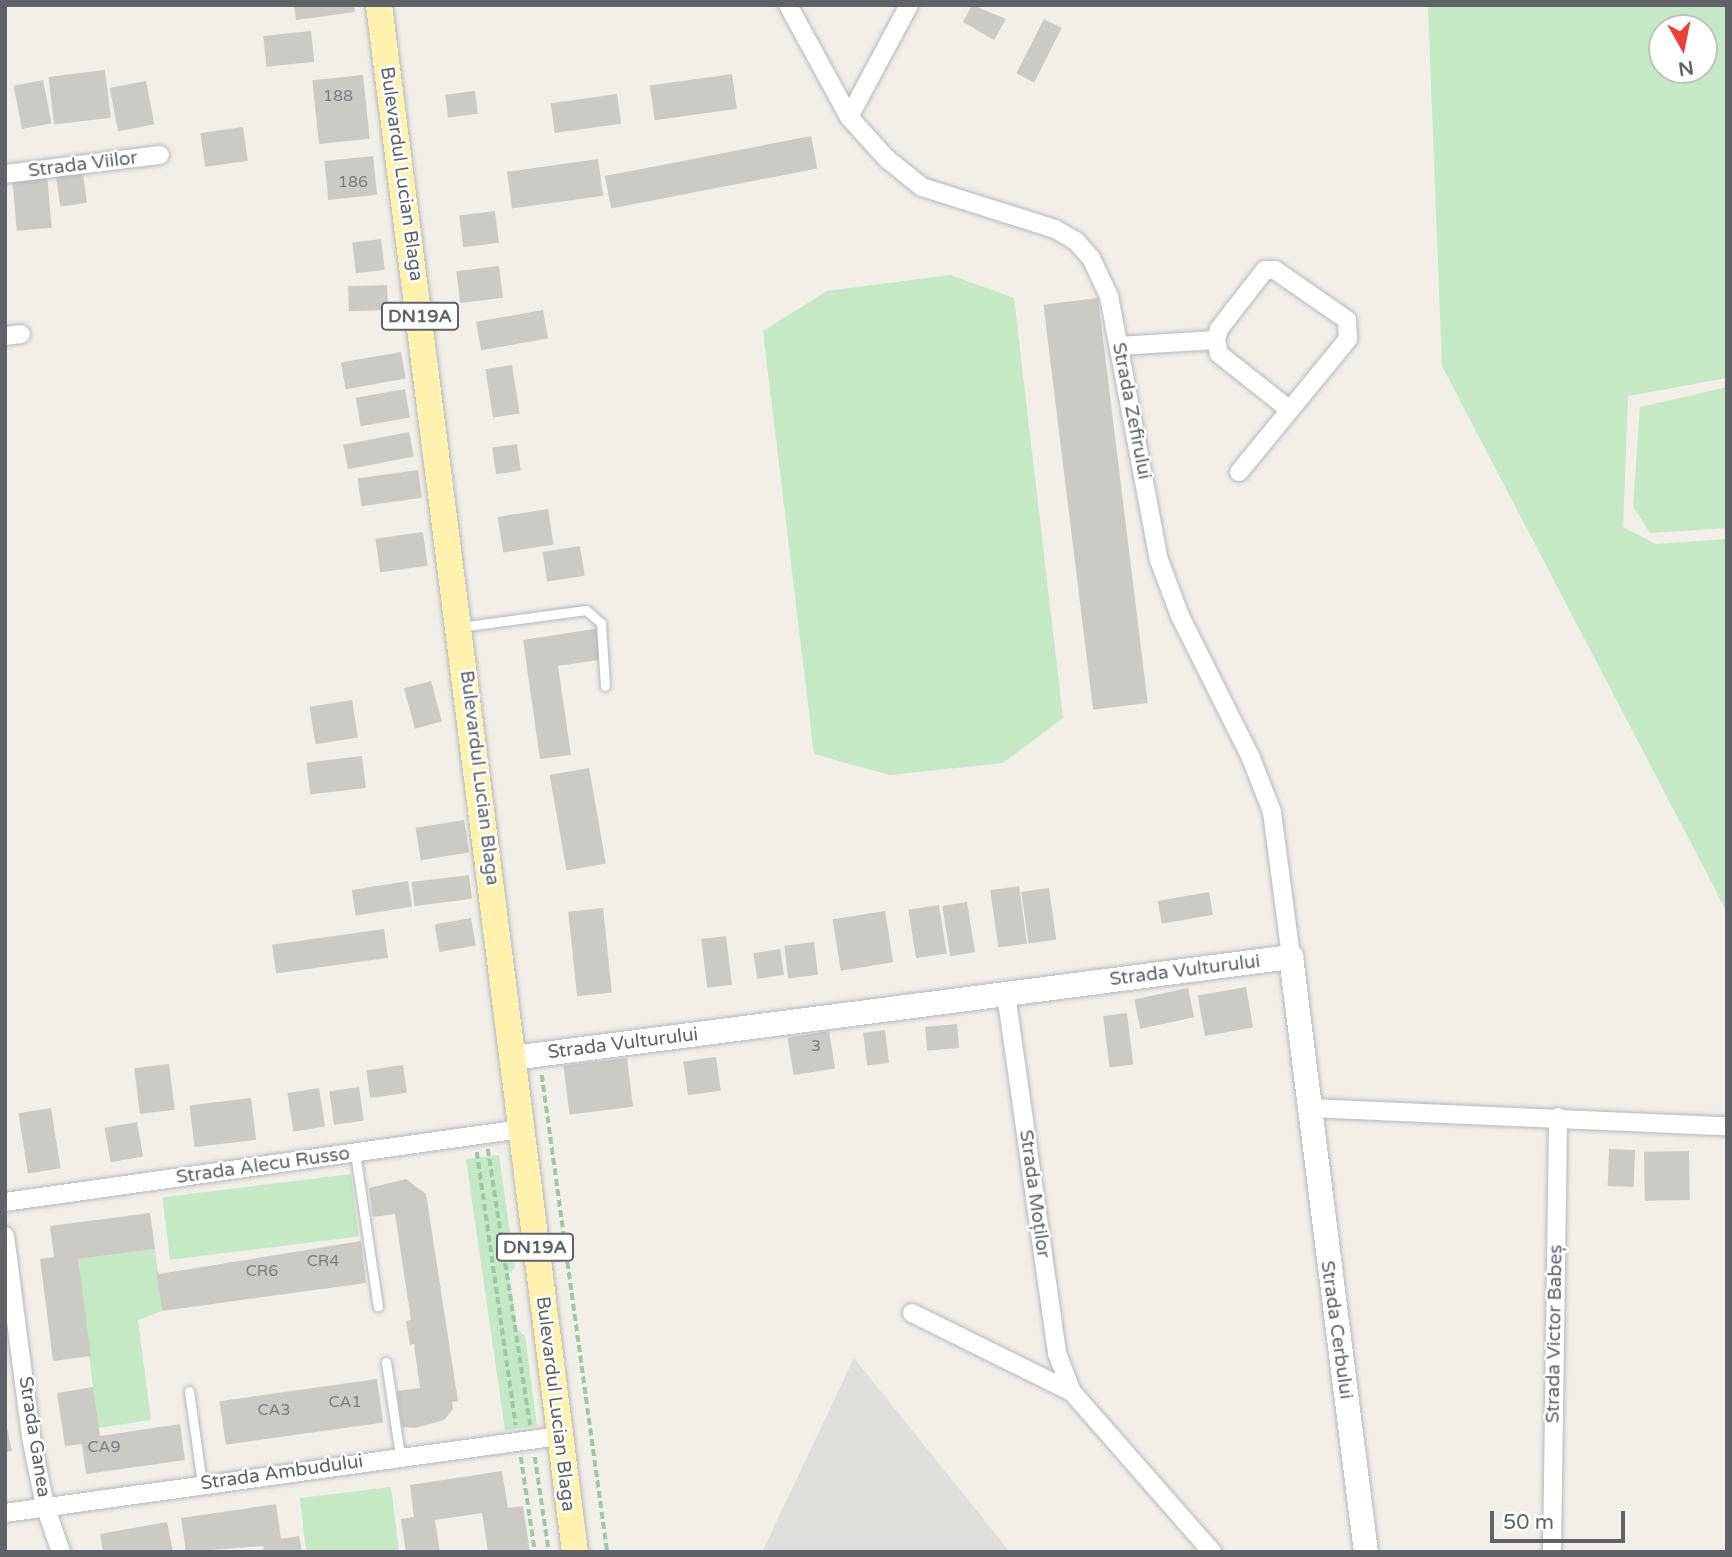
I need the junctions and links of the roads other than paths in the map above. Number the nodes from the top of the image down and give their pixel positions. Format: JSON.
{"nodes":[{"id":1,"x":379,"y":5,"type":"edge"},
{"id":2,"x":788,"y":5,"type":"edge"},
{"id":3,"x":909,"y":5,"type":"edge"},
{"id":4,"x":849,"y":117,"type":"junction"},
{"id":5,"x":160,"y":155,"type":"dead end"},
{"id":6,"x":5,"y":174,"type":"edge"},
{"id":7,"x":1216,"y":340,"type":"junction"},
{"id":8,"x":1119,"y":346,"type":"junction"},
{"id":9,"x":1290,"y":410,"type":"junction"},
{"id":10,"x":1239,"y":472,"type":"dead end"},
{"id":11,"x":460,"y":627,"type":"junction"},
{"id":12,"x":605,"y":686,"type":"dead end"},
{"id":13,"x":1291,"y":957,"type":"junction"},
{"id":14,"x":1006,"y":994,"type":"junction"},
{"id":15,"x":513,"y":1058,"type":"junction"},
{"id":16,"x":1307,"y":1108,"type":"junction"},
{"id":17,"x":1558,"y":1117,"type":"junction"},
{"id":18,"x":1727,"y":1126,"type":"edge"},
{"id":19,"x":521,"y":1129,"type":"junction"},
{"id":20,"x":355,"y":1153,"type":"junction"},
{"id":21,"x":5,"y":1202,"type":"edge"},
{"id":22,"x":5,"y":1236,"type":"edge"},
{"id":23,"x":377,"y":1306,"type":"dead end"},
{"id":24,"x":912,"y":1313,"type":"dead end"},
{"id":25,"x":386,"y":1362,"type":"dead end"},
{"id":26,"x":189,"y":1391,"type":"dead end"},
{"id":27,"x":1072,"y":1392,"type":"junction"},
{"id":28,"x":559,"y":1436,"type":"junction"},
{"id":29,"x":400,"y":1456,"type":"junction"},
{"id":30,"x":202,"y":1484,"type":"junction"},
{"id":31,"x":45,"y":1506,"type":"junction"},
{"id":32,"x":5,"y":1513,"type":"edge"},
{"id":33,"x":61,"y":1552,"type":"edge"},
{"id":34,"x":575,"y":1552,"type":"edge"},
{"id":35,"x":1212,"y":1552,"type":"edge"},
{"id":36,"x":1366,"y":1552,"type":"edge"},
{"id":37,"x":1552,"y":1552,"type":"edge"}],
"edges":[{"from":1,"to":11,"type":"main road","name":"Bulevardul Lucian Blaga","number":"DN19A"},
{"from":2,"to":4,"type":"street","name":"Strada Zefirului"},
{"from":3,"to":4,"type":"street"},
{"from":4,"to":8,"type":"street","name":"Strada Zefirului"},
{"from":5,"to":6,"type":"street","name":"Strada Viilor"},
{"from":7,"to":8,"type":"street"},
{"from":7,"to":9,"type":"street"},
{"from":7,"to":9,"type":"street"},
{"from":8,"to":13,"type":"street","name":"Strada Zefirului"},
{"from":9,"to":10,"type":"street"},
{"from":11,"to":12,"type":"lane"},
{"from":11,"to":15,"type":"main road","name":"Bulevardul Lucian Blaga","number":"DN19A"},
{"from":13,"to":14,"type":"street","name":"Strada Vulturului"},
{"from":13,"to":16,"type":"street"},
{"from":14,"to":15,"type":"street","name":"Strada Vulturului"},
{"from":14,"to":27,"type":"street","name":"Strada Moților"},
{"from":15,"to":19,"type":"main road","name":"Bulevardul Lucian Blaga","number":"DN19A"},
{"from":16,"to":17,"type":"street"},
{"from":16,"to":36,"type":"street","name":"Strada Cerbului"},
{"from":17,"to":18,"type":"street"},
{"from":17,"to":37,"type":"street","name":"Strada Victor Babeș"},
{"from":19,"to":20,"type":"street","name":"Strada Alecu Russo"},
{"from":19,"to":28,"type":"main road","name":"Bulevardul Lucian Blaga","number":"DN19A"},
{"from":20,"to":21,"type":"street","name":"Strada Alecu Russo"},
{"from":20,"to":23,"type":"lane"},
{"from":22,"to":31,"type":"street","name":"Strada Ganea"},
{"from":24,"to":27,"type":"street","name":"Strada Moților"},
{"from":25,"to":29,"type":"lane"},
{"from":26,"to":30,"type":"lane"},
{"from":27,"to":35,"type":"street","name":"Strada Moților"},
{"from":28,"to":29,"type":"street","name":"Strada Ambudului"},
{"from":28,"to":34,"type":"main road","name":"Bulevardul Lucian Blaga","number":"DN19A"},
{"from":29,"to":30,"type":"street","name":"Strada Ambudului"},
{"from":30,"to":31,"type":"street","name":"Strada Ambudului"},
{"from":31,"to":32,"type":"street","name":"Strada Ambudului"},
{"from":31,"to":33,"type":"street","name":"Strada Ganea"}]}
